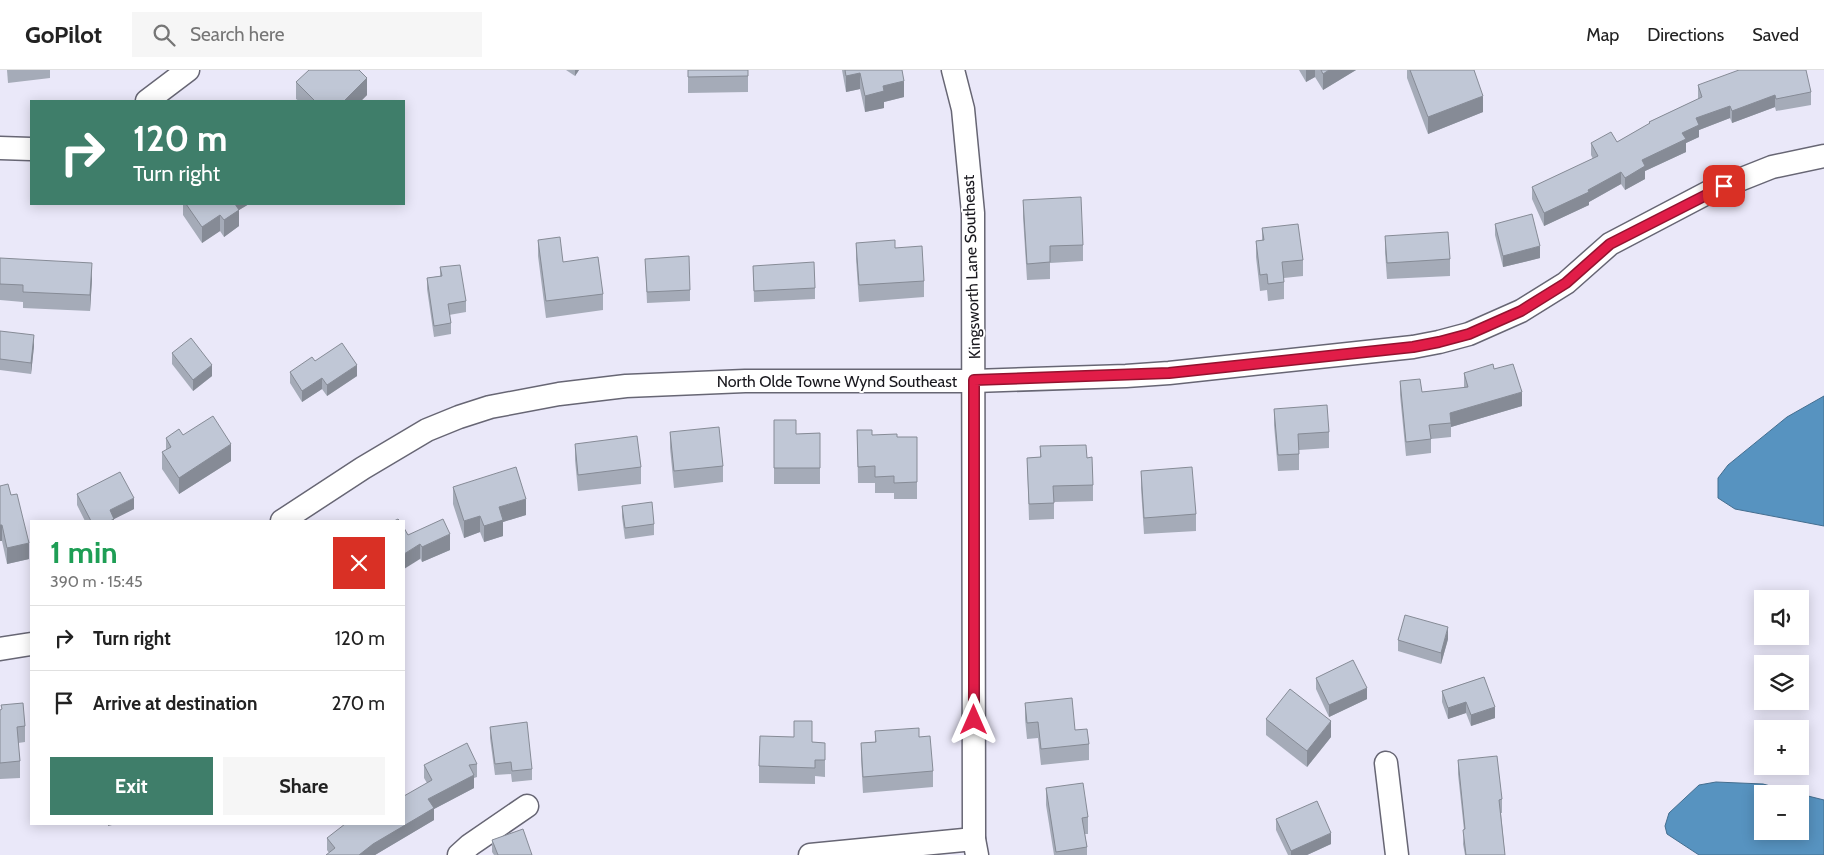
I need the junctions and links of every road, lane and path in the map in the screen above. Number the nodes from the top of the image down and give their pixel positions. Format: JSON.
{"nodes":[{"id":1,"x":188,"y":70,"type":"edge"},
{"id":2,"x":953,"y":70,"type":"edge"},
{"id":3,"x":148,"y":100,"type":"edge"},
{"id":4,"x":0,"y":148,"type":"edge"},
{"id":5,"x":30,"y":148,"type":"edge"},
{"id":6,"x":1824,"y":156,"type":"edge"},
{"id":7,"x":974,"y":380,"type":"junction"},
{"id":8,"x":284,"y":520,"type":"edge"},
{"id":9,"x":30,"y":644,"type":"edge"},
{"id":10,"x":0,"y":649,"type":"edge"},
{"id":11,"x":1386,"y":763,"type":"dead end"},
{"id":12,"x":527,"y":806,"type":"dead end"},
{"id":13,"x":976,"y":847,"type":"edge"},
{"id":14,"x":459,"y":855,"type":"edge"},
{"id":15,"x":810,"y":855,"type":"edge"},
{"id":16,"x":1397,"y":855,"type":"edge"}],
"edges":[{"from":1,"to":3,"type":"street"},
{"from":2,"to":7,"type":"street","name":"Kingsworth Lane Southeast"},
{"from":4,"to":5,"type":"street"},
{"from":6,"to":7,"type":"street","name":"North Olde Towne Wynd Southeast"},
{"from":7,"to":8,"type":"street","name":"North Olde Towne Wynd Southeast"},
{"from":7,"to":13,"type":"street","name":"Kingsworth Lane Southeast"},
{"from":9,"to":10,"type":"street"},
{"from":11,"to":16,"type":"street"},
{"from":12,"to":14,"type":"street"},
{"from":13,"to":15,"type":"street"}]}
